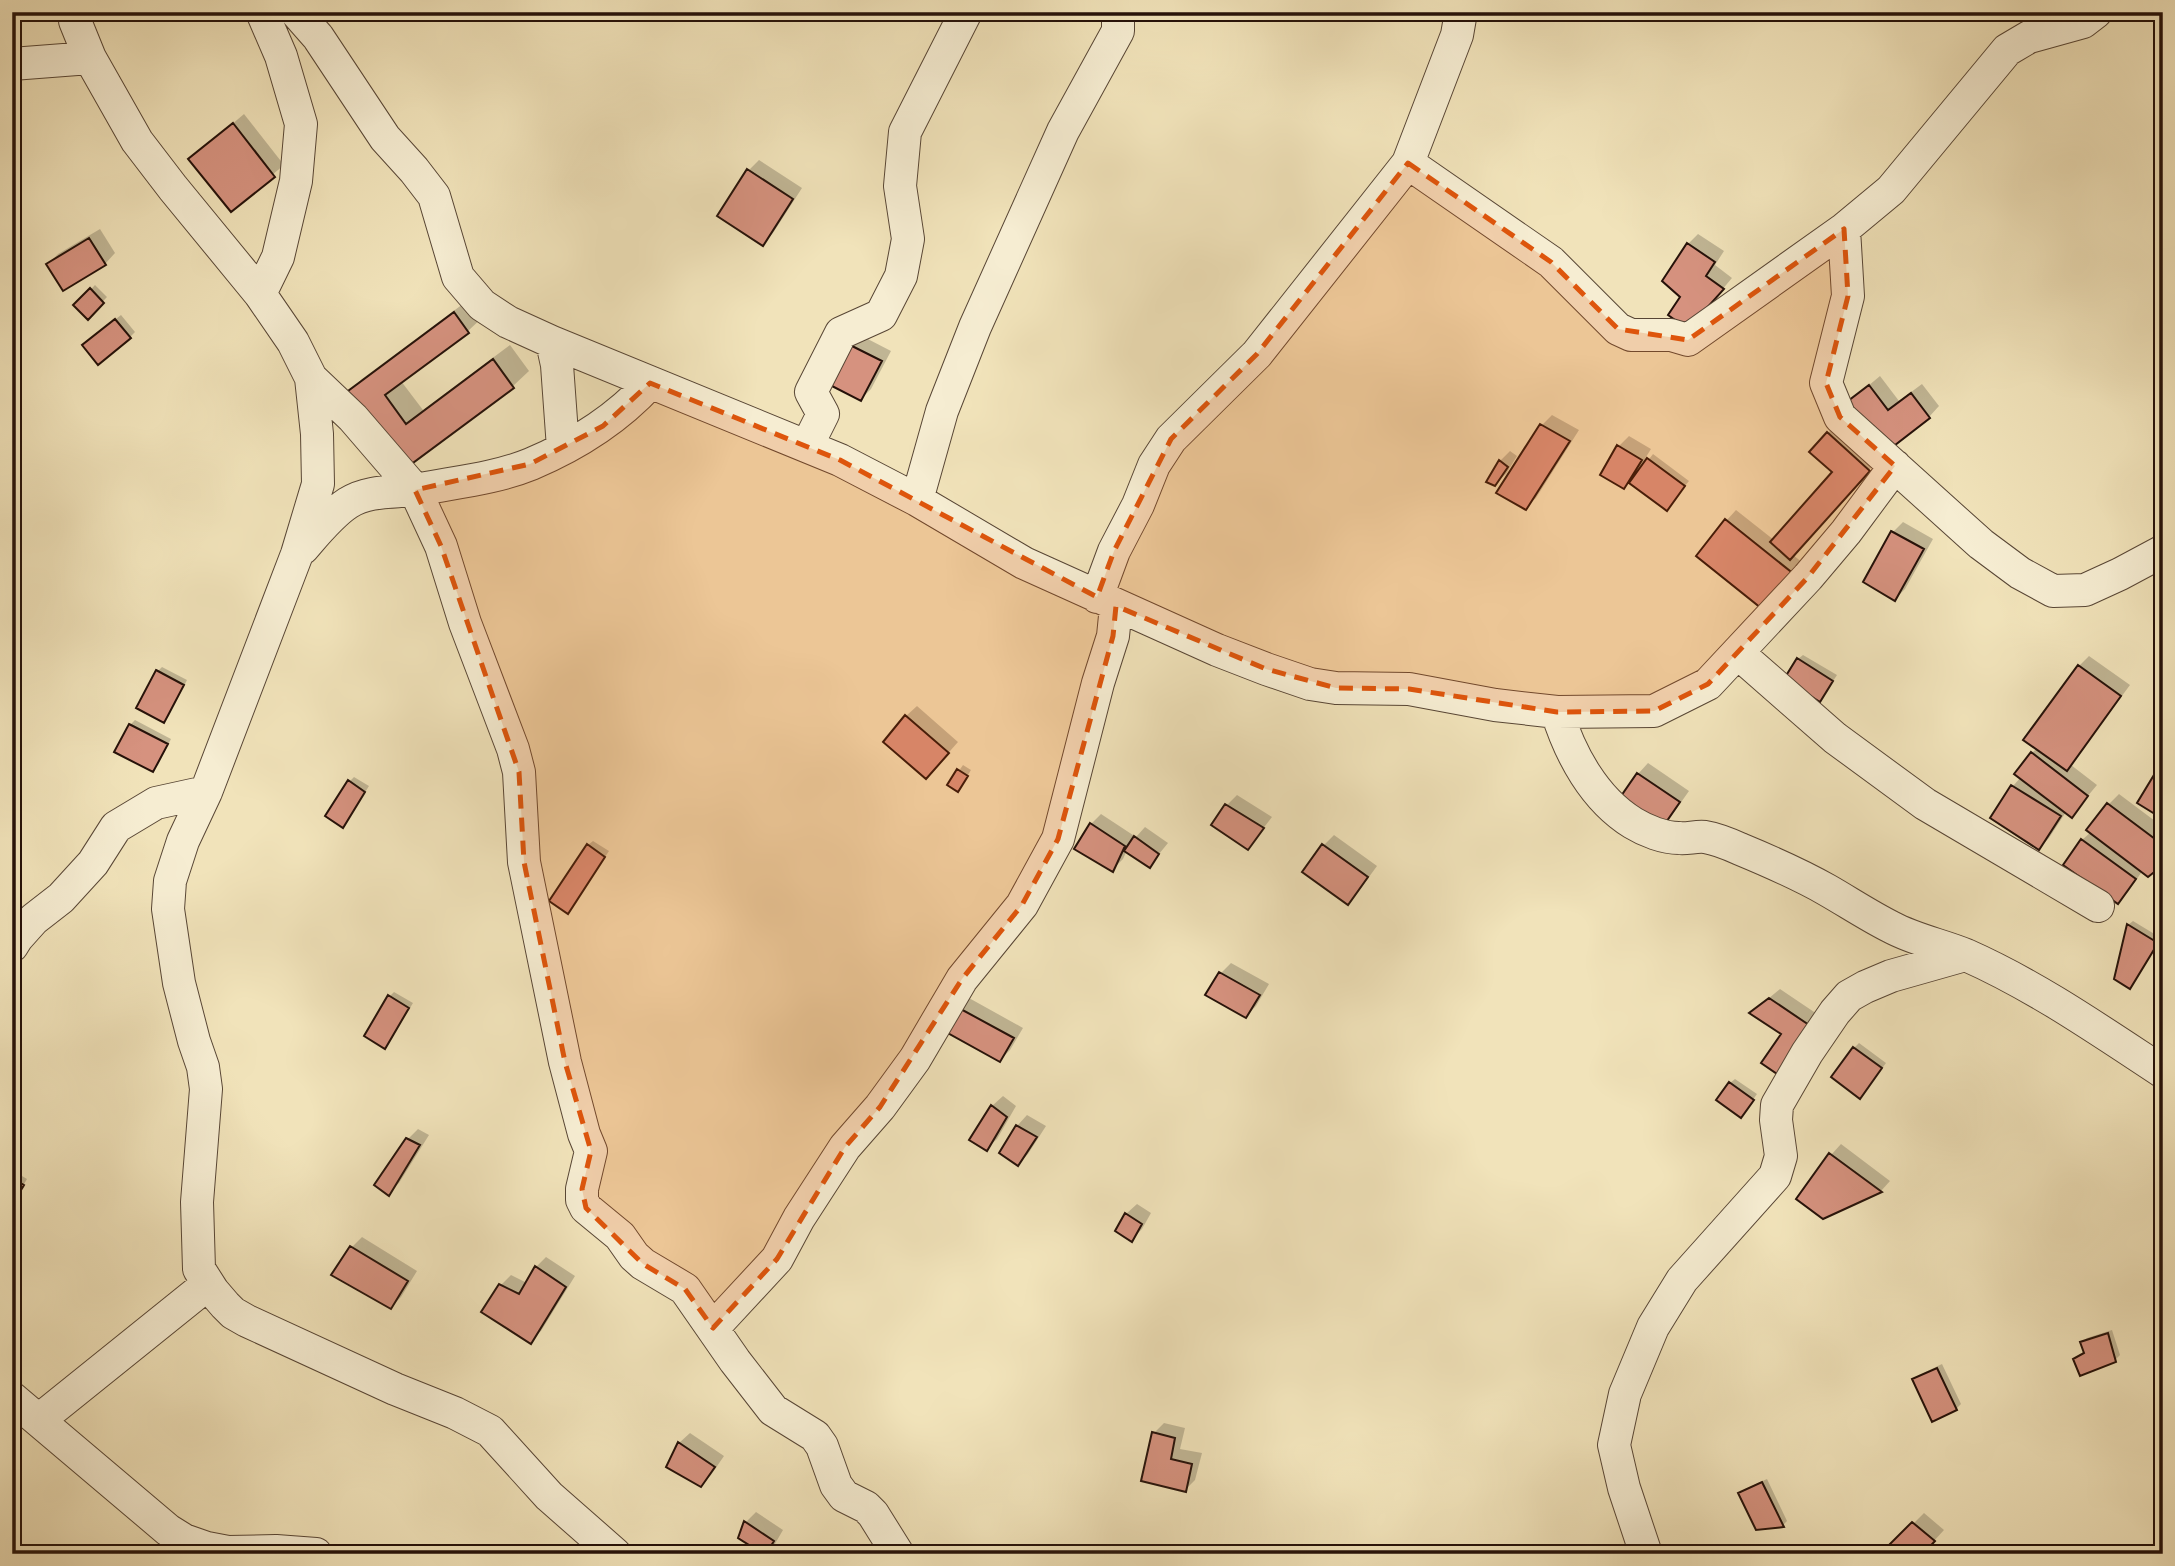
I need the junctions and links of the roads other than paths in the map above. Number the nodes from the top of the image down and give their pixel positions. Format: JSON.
{"nodes":[{"id":1,"x":75,"y":12,"type":"edge"},
{"id":2,"x":262,"y":12,"type":"edge"},
{"id":3,"x":296,"y":12,"type":"edge"},
{"id":4,"x":966,"y":12,"type":"edge"},
{"id":5,"x":1118,"y":12,"type":"edge"},
{"id":6,"x":1461,"y":12,"type":"edge"},
{"id":7,"x":2096,"y":12,"type":"edge"},
{"id":8,"x":90,"y":58,"type":"junction"},
{"id":9,"x":12,"y":64,"type":"edge"},
{"id":10,"x":1408,"y":163,"type":"junction"},
{"id":11,"x":1844,"y":229,"type":"junction"},
{"id":12,"x":260,"y":294,"type":"junction"},
{"id":13,"x":552,"y":341,"type":"junction"},
{"id":14,"x":311,"y":378,"type":"junction"},
{"id":15,"x":650,"y":383,"type":"junction"},
{"id":16,"x":807,"y":446,"type":"junction"},
{"id":17,"x":563,"y":448,"type":"junction"},
{"id":18,"x":1895,"y":466,"type":"junction"},
{"id":19,"x":415,"y":490,"type":"junction"},
{"id":20,"x":917,"y":500,"type":"junction"},
{"id":21,"x":2163,"y":551,"type":"edge"},
{"id":22,"x":297,"y":554,"type":"junction"},
{"id":23,"x":1107,"y":602,"type":"junction"},
{"id":24,"x":1739,"y":653,"type":"junction"},
{"id":25,"x":1557,"y":712,"type":"junction"},
{"id":26,"x":206,"y":792,"type":"junction"},
{"id":27,"x":2098,"y":905,"type":"dead end"},
{"id":28,"x":12,"y":946,"type":"edge"},
{"id":29,"x":1965,"y":955,"type":"junction"},
{"id":30,"x":2163,"y":1072,"type":"edge"},
{"id":31,"x":208,"y":1284,"type":"junction"},
{"id":32,"x":713,"y":1328,"type":"junction"},
{"id":33,"x":12,"y":1398,"type":"edge"},
{"id":34,"x":39,"y":1420,"type":"junction"},
{"id":35,"x":316,"y":1554,"type":"edge"},
{"id":36,"x":615,"y":1554,"type":"edge"},
{"id":37,"x":898,"y":1554,"type":"edge"},
{"id":38,"x":1646,"y":1554,"type":"edge"}],
"edges":[{"from":1,"to":8,"type":"street"},
{"from":2,"to":12,"type":"street"},
{"from":3,"to":13,"type":"street"},
{"from":4,"to":16,"type":"street"},
{"from":5,"to":20,"type":"street"},
{"from":6,"to":10,"type":"street"},
{"from":7,"to":11,"type":"street"},
{"from":8,"to":9,"type":"street"},
{"from":8,"to":12,"type":"street"},
{"from":10,"to":11,"type":"street"},
{"from":10,"to":23,"type":"street"},
{"from":11,"to":18,"type":"street"},
{"from":12,"to":14,"type":"street"},
{"from":13,"to":15,"type":"street"},
{"from":13,"to":17,"type":"street"},
{"from":14,"to":19,"type":"street"},
{"from":14,"to":22,"type":"street"},
{"from":15,"to":16,"type":"street"},
{"from":15,"to":17,"type":"street"},
{"from":16,"to":20,"type":"street"},
{"from":17,"to":19,"type":"street"},
{"from":18,"to":21,"type":"street"},
{"from":18,"to":24,"type":"street"},
{"from":19,"to":22,"type":"street"},
{"from":19,"to":32,"type":"street"},
{"from":20,"to":23,"type":"street"},
{"from":22,"to":26,"type":"street"},
{"from":23,"to":25,"type":"street"},
{"from":23,"to":32,"type":"street"},
{"from":24,"to":25,"type":"street"},
{"from":24,"to":27,"type":"street"},
{"from":25,"to":29,"type":"street"},
{"from":26,"to":28,"type":"street"},
{"from":26,"to":31,"type":"street"},
{"from":29,"to":30,"type":"street"},
{"from":29,"to":38,"type":"street"},
{"from":31,"to":34,"type":"street"},
{"from":31,"to":36,"type":"street"},
{"from":32,"to":37,"type":"street"},
{"from":33,"to":34,"type":"street"},
{"from":34,"to":35,"type":"street"}]}
